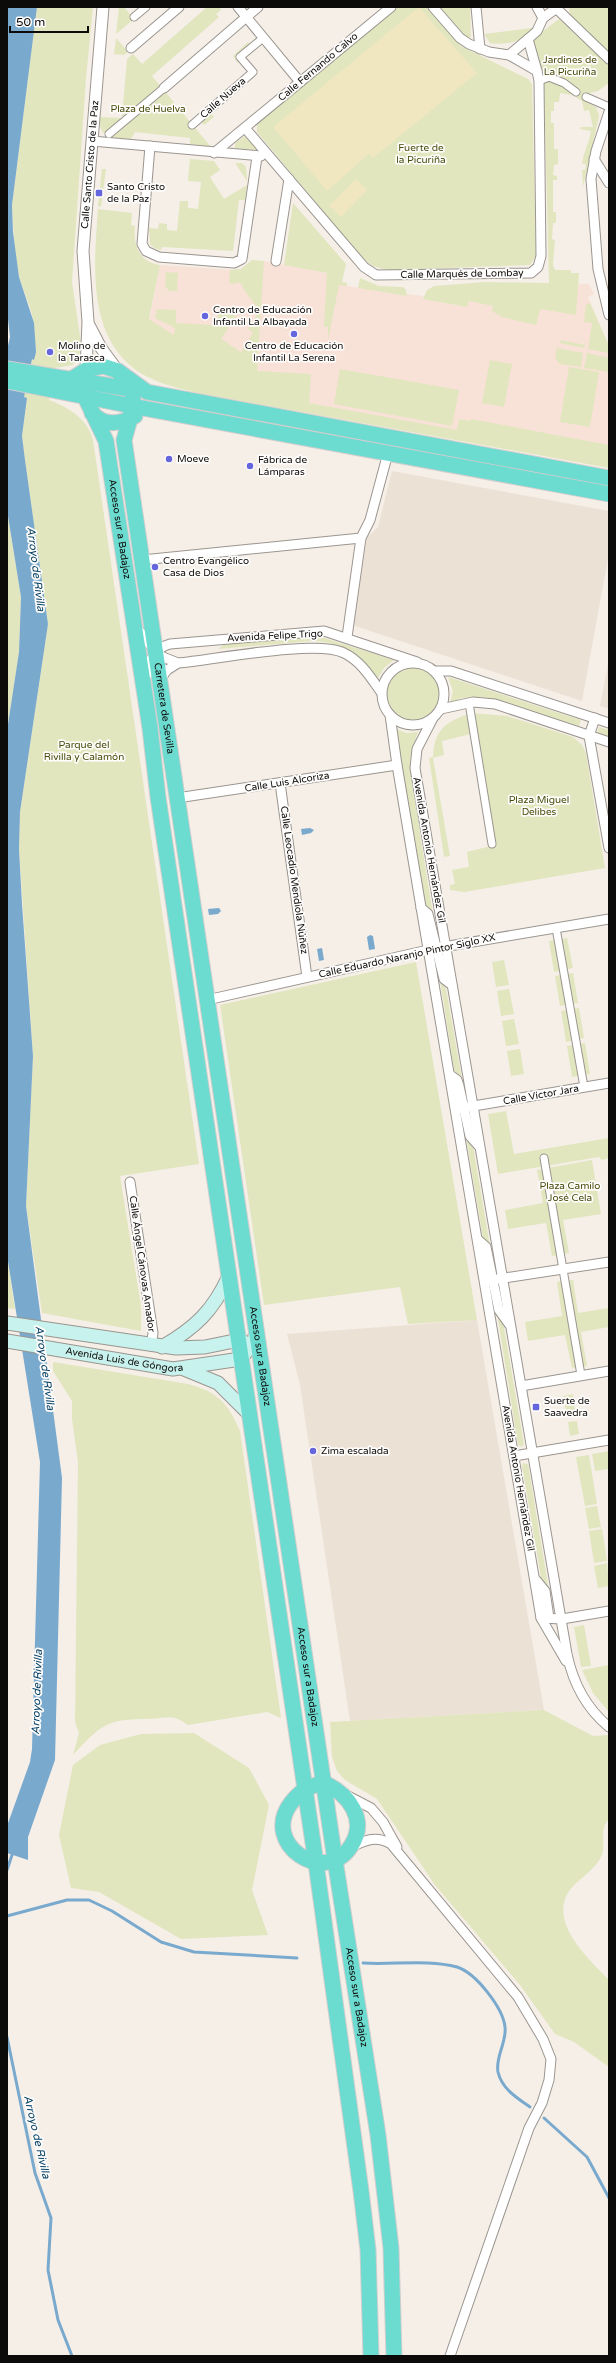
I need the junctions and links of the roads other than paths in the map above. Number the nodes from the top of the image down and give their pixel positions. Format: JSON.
{"nodes":[{"id":1,"x":103,"y":7,"type":"edge"},
{"id":2,"x":146,"y":7,"type":"edge"},
{"id":3,"x":179,"y":7,"type":"edge"},
{"id":4,"x":238,"y":7,"type":"edge"},
{"id":5,"x":258,"y":7,"type":"edge"},
{"id":6,"x":391,"y":7,"type":"edge"},
{"id":7,"x":433,"y":7,"type":"edge"},
{"id":8,"x":476,"y":7,"type":"edge"},
{"id":9,"x":537,"y":7,"type":"edge"},
{"id":10,"x":557,"y":8,"type":"edge"},
{"id":11,"x":380,"y":10,"type":"edge"},
{"id":12,"x":134,"y":17,"type":"dead end"},
{"id":13,"x":246,"y":18,"type":"junction"},
{"id":14,"x":544,"y":18,"type":"junction"},
{"id":15,"x":263,"y":38,"type":"junction"},
{"id":16,"x":528,"y":40,"type":"junction"},
{"id":17,"x":131,"y":48,"type":"dead end"},
{"id":18,"x":480,"y":49,"type":"junction"},
{"id":19,"x":508,"y":55,"type":"junction"},
{"id":20,"x":609,"y":59,"type":"edge"},
{"id":21,"x":537,"y":71,"type":"junction"},
{"id":22,"x":539,"y":81,"type":"junction"},
{"id":23,"x":300,"y":82,"type":"junction"},
{"id":24,"x":164,"y":88,"type":"joint"},
{"id":25,"x":576,"y":92,"type":"dead end"},
{"id":26,"x":586,"y":97,"type":"dead end"},
{"id":27,"x":609,"y":107,"type":"edge"},
{"id":28,"x":609,"y":112,"type":"edge"},
{"id":29,"x":192,"y":125,"type":"dead end"},
{"id":30,"x":246,"y":128,"type":"junction"},
{"id":31,"x":109,"y":134,"type":"dead end"},
{"id":32,"x":92,"y":140,"type":"junction"},
{"id":33,"x":150,"y":146,"type":"junction"},
{"id":34,"x":214,"y":152,"type":"junction"},
{"id":35,"x":268,"y":154,"type":"junction"},
{"id":36,"x":256,"y":157,"type":"junction"},
{"id":37,"x":594,"y":159,"type":"junction"},
{"id":38,"x":289,"y":179,"type":"junction"},
{"id":39,"x":609,"y":183,"type":"edge"},
{"id":40,"x":276,"y":261,"type":"dead end"},
{"id":41,"x":609,"y":314,"type":"edge"},
{"id":42,"x":88,"y":322,"type":"junction"},
{"id":43,"x":7,"y":369,"type":"edge"},
{"id":44,"x":118,"y":371,"type":"junction"},
{"id":45,"x":7,"y":381,"type":"edge"},
{"id":46,"x":70,"y":382,"type":"junction"},
{"id":47,"x":132,"y":390,"type":"junction"},
{"id":48,"x":146,"y":392,"type":"junction"},
{"id":49,"x":85,"y":397,"type":"junction"},
{"id":50,"x":136,"y":411,"type":"junction"},
{"id":51,"x":93,"y":416,"type":"junction"},
{"id":52,"x":388,"y":453,"type":"junction"},
{"id":53,"x":609,"y":478,"type":"edge"},
{"id":54,"x":609,"y":494,"type":"edge"},
{"id":55,"x":361,"y":538,"type":"junction"},
{"id":56,"x":142,"y":560,"type":"junction"},
{"id":57,"x":132,"y":618,"type":"junction"},
{"id":58,"x":152,"y":632,"type":"junction"},
{"id":59,"x":347,"y":637,"type":"junction"},
{"id":60,"x":176,"y":642,"type":"junction"},
{"id":61,"x":155,"y":653,"type":"junction"},
{"id":62,"x":417,"y":662,"type":"junction"},
{"id":63,"x":178,"y":663,"type":"junction"},
{"id":64,"x":435,"y":671,"type":"junction"},
{"id":65,"x":160,"y":681,"type":"junction"},
{"id":66,"x":381,"y":692,"type":"junction"},
{"id":67,"x":469,"y":703,"type":"junction"},
{"id":68,"x":441,"y":709,"type":"junction"},
{"id":69,"x":390,"y":715,"type":"junction"},
{"id":70,"x":433,"y":718,"type":"junction"},
{"id":71,"x":594,"y":718,"type":"junction"},
{"id":72,"x":609,"y":723,"type":"edge"},
{"id":73,"x":150,"y":728,"type":"junction"},
{"id":74,"x":589,"y":736,"type":"junction"},
{"id":75,"x":609,"y":742,"type":"edge"},
{"id":76,"x":397,"y":765,"type":"junction"},
{"id":77,"x":280,"y":783,"type":"junction"},
{"id":78,"x":177,"y":798,"type":"junction"},
{"id":79,"x":492,"y":844,"type":"dead end"},
{"id":80,"x":609,"y":848,"type":"edge"},
{"id":81,"x":609,"y":919,"type":"edge"},
{"id":82,"x":556,"y":928,"type":"junction"},
{"id":83,"x":437,"y":948,"type":"junction"},
{"id":84,"x":307,"y":977,"type":"junction"},
{"id":85,"x":207,"y":1000,"type":"junction"},
{"id":86,"x":189,"y":1005,"type":"joint"},
{"id":87,"x":609,"y":1083,"type":"edge"},
{"id":88,"x":584,"y":1087,"type":"junction"},
{"id":89,"x":464,"y":1108,"type":"junction"},
{"id":90,"x":544,"y":1158,"type":"dead end"},
{"id":91,"x":130,"y":1182,"type":"dead end"},
{"id":92,"x":609,"y":1262,"type":"edge"},
{"id":93,"x":563,"y":1269,"type":"junction"},
{"id":94,"x":229,"y":1276,"type":"junction"},
{"id":95,"x":493,"y":1280,"type":"junction"},
{"id":96,"x":8,"y":1323,"type":"edge"},
{"id":97,"x":256,"y":1331,"type":"junction"},
{"id":98,"x":10,"y":1342,"type":"edge"},
{"id":99,"x":245,"y":1343,"type":"junction"},
{"id":100,"x":157,"y":1346,"type":"junction"},
{"id":101,"x":242,"y":1358,"type":"junction"},
{"id":102,"x":260,"y":1361,"type":"junction"},
{"id":103,"x":178,"y":1368,"type":"junction"},
{"id":104,"x":609,"y":1371,"type":"edge"},
{"id":105,"x":582,"y":1375,"type":"junction"},
{"id":106,"x":521,"y":1386,"type":"junction"},
{"id":107,"x":250,"y":1415,"type":"junction"},
{"id":108,"x":609,"y":1440,"type":"edge"},
{"id":109,"x":533,"y":1453,"type":"junction"},
{"id":110,"x":514,"y":1456,"type":"junction"},
{"id":111,"x":609,"y":1610,"type":"edge"},
{"id":112,"x":545,"y":1618,"type":"junction"},
{"id":113,"x":562,"y":1619,"type":"junction"},
{"id":114,"x":570,"y":1668,"type":"junction"},
{"id":115,"x":609,"y":1727,"type":"edge"},
{"id":116,"x":324,"y":1783,"type":"junction"},
{"id":117,"x":305,"y":1788,"type":"junction"},
{"id":118,"x":340,"y":1792,"type":"junction"},
{"id":119,"x":351,"y":1847,"type":"junction"},
{"id":120,"x":335,"y":1860,"type":"junction"},
{"id":121,"x":406,"y":1862,"type":"junction"},
{"id":122,"x":316,"y":1863,"type":"junction"},
{"id":123,"x":371,"y":2356,"type":"edge"},
{"id":124,"x":394,"y":2356,"type":"edge"},
{"id":125,"x":450,"y":2356,"type":"edge"}],
"edges":[{"from":1,"to":32,"type":"street","name":"Calle Santo Cristo de la Paz"},
{"from":2,"to":12,"type":"street"},
{"from":3,"to":17,"type":"street"},
{"from":4,"to":13,"type":"street"},
{"from":5,"to":13,"type":"street"},
{"from":6,"to":11,"type":"street","name":"Calle Fernando Calvo"},
{"from":7,"to":18,"type":"street"},
{"from":8,"to":18,"type":"street"},
{"from":9,"to":14,"type":"street"},
{"from":10,"to":14,"type":"street"},
{"from":10,"to":20,"type":"street"},
{"from":11,"to":23,"type":"street","name":"Calle Fernando Calvo"},
{"from":13,"to":15,"type":"street"},
{"from":13,"to":24,"type":"street"},
{"from":14,"to":16,"type":"street"},
{"from":15,"to":23,"type":"street"},
{"from":15,"to":29,"type":"street","name":"Calle Nueva"},
{"from":16,"to":19,"type":"street"},
{"from":16,"to":21,"type":"street","name":"Calle Marqués de Lombay"},
{"from":18,"to":19,"type":"street"},
{"from":19,"to":21,"type":"street"},
{"from":21,"to":22,"type":"street","name":"Calle Marqués de Lombay"},
{"from":22,"to":25,"type":"street"},
{"from":22,"to":38,"type":"street","name":"Calle Marqués de Lombay"},
{"from":23,"to":30,"type":"street","name":"Calle Fernando Calvo"},
{"from":24,"to":31,"type":"street"},
{"from":26,"to":27,"type":"street"},
{"from":28,"to":37,"type":"street"},
{"from":30,"to":34,"type":"street","name":"Calle Fernando Calvo"},
{"from":30,"to":35,"type":"street"},
{"from":32,"to":33,"type":"street"},
{"from":32,"to":42,"type":"street","name":"Calle Santo Cristo de la Paz"},
{"from":33,"to":34,"type":"street"},
{"from":33,"to":36,"type":"street"},
{"from":34,"to":36,"type":"street"},
{"from":35,"to":36,"type":"street"},
{"from":35,"to":38,"type":"street"},
{"from":37,"to":39,"type":"street"},
{"from":37,"to":41,"type":"street"},
{"from":38,"to":40,"type":"street"},
{"from":42,"to":44,"type":"street"},
{"from":42,"to":46,"type":"street","name":"Calle Santo Cristo de la Paz"},
{"from":43,"to":46,"type":"highway"},
{"from":44,"to":46,"type":"highway"},
{"from":44,"to":47,"type":"highway"},
{"from":44,"to":48,"type":"highway"},
{"from":45,"to":46,"type":"highway"},
{"from":46,"to":47,"type":"highway"},
{"from":46,"to":49,"type":"highway"},
{"from":46,"to":51,"type":"highway"},
{"from":47,"to":48,"type":"highway"},
{"from":47,"to":50,"type":"highway","name":"Carretera de Sevilla"},
{"from":48,"to":53,"type":"highway"},
{"from":49,"to":50,"type":"highway"},
{"from":49,"to":51,"type":"highway"},
{"from":50,"to":51,"type":"highway"},
{"from":50,"to":52,"type":"highway"},
{"from":50,"to":56,"type":"highway","name":"Carretera de Sevilla"},
{"from":51,"to":57,"type":"highway","name":"Acceso sur a Badajoz"},
{"from":52,"to":54,"type":"highway"},
{"from":52,"to":55,"type":"street"},
{"from":55,"to":56,"type":"street"},
{"from":55,"to":59,"type":"street"},
{"from":56,"to":58,"type":"highway","name":"Carretera de Sevilla"},
{"from":57,"to":61,"type":"street","name":"Avenida Felipe Trigo"},
{"from":57,"to":73,"type":"highway","name":"Carretera de Sevilla"},
{"from":58,"to":60,"type":"street","name":"Avenida Felipe Trigo"},
{"from":58,"to":61,"type":"highway","name":"Carretera de Sevilla"},
{"from":59,"to":60,"type":"street","name":"Avenida Felipe Trigo"},
{"from":59,"to":62,"type":"street","name":"Avenida Felipe Trigo"},
{"from":60,"to":61,"type":"street","name":"Avenida Felipe Trigo"},
{"from":61,"to":63,"type":"street","name":"Avenida Felipe Trigo"},
{"from":61,"to":65,"type":"highway","name":"Carretera de Sevilla"},
{"from":61,"to":73,"type":"street"},
{"from":62,"to":64,"type":"street"},
{"from":62,"to":66,"type":"street"},
{"from":63,"to":65,"type":"street"},
{"from":63,"to":66,"type":"street","name":"Avenida Felipe Trigo"},
{"from":64,"to":68,"type":"street"},
{"from":64,"to":71,"type":"street"},
{"from":65,"to":78,"type":"highway","name":"Carretera de Sevilla"},
{"from":66,"to":69,"type":"street"},
{"from":67,"to":68,"type":"street"},
{"from":67,"to":74,"type":"street"},
{"from":67,"to":79,"type":"street"},
{"from":68,"to":70,"type":"street"},
{"from":69,"to":70,"type":"street"},
{"from":69,"to":76,"type":"street","name":"Avenida Antonio Hernández Gil"},
{"from":70,"to":83,"type":"street","name":"Avenida Antonio Hernández Gil"},
{"from":71,"to":72,"type":"street"},
{"from":71,"to":74,"type":"street"},
{"from":73,"to":86,"type":"highway","name":"Carretera de Sevilla"},
{"from":74,"to":75,"type":"street"},
{"from":74,"to":80,"type":"street"},
{"from":76,"to":77,"type":"street","name":"Calle Luis Alcoriza"},
{"from":76,"to":83,"type":"street","name":"Avenida Antonio Hernández Gil"},
{"from":77,"to":78,"type":"street","name":"Calle Luis Alcoriza"},
{"from":77,"to":84,"type":"street","name":"Calle Leocadio Mendiola Núñez"},
{"from":78,"to":85,"type":"highway","name":"Carretera de Sevilla"},
{"from":81,"to":82,"type":"street","name":"Calle Eduardo Naranjo Pintor Siglo XX"},
{"from":82,"to":83,"type":"street","name":"Calle Eduardo Naranjo Pintor Siglo XX"},
{"from":82,"to":88,"type":"street"},
{"from":83,"to":84,"type":"street","name":"Calle Eduardo Naranjo Pintor Siglo XX"},
{"from":83,"to":89,"type":"street","name":"Avenida Antonio Hernández Gil"},
{"from":83,"to":89,"type":"street","name":"Avenida Antonio Hernández Gil"},
{"from":84,"to":85,"type":"street","name":"Calle Eduardo Naranjo Pintor Siglo XX"},
{"from":85,"to":97,"type":"highway","name":"Acceso sur a Badajoz"},
{"from":86,"to":94,"type":"highway","name":"Acceso sur a Badajoz"},
{"from":87,"to":88,"type":"street","name":"Calle Víctor Jara"},
{"from":88,"to":89,"type":"street","name":"Calle Víctor Jara"},
{"from":89,"to":95,"type":"street","name":"Avenida Antonio Hernández Gil"},
{"from":89,"to":95,"type":"street","name":"Avenida Antonio Hernández Gil"},
{"from":90,"to":93,"type":"street"},
{"from":91,"to":100,"type":"street","name":"Calle Ángel Cánovas Amador"},
{"from":92,"to":93,"type":"street"},
{"from":93,"to":95,"type":"street"},
{"from":93,"to":105,"type":"street"},
{"from":94,"to":99,"type":"highway","name":"Acceso sur a Badajoz"},
{"from":94,"to":100,"type":"main road"},
{"from":95,"to":106,"type":"street","name":"Avenida Antonio Hernández Gil"},
{"from":95,"to":110,"type":"street","name":"Avenida Antonio Hernández Gil"},
{"from":96,"to":100,"type":"main road","name":"Avenida Luis de Góngora"},
{"from":97,"to":99,"type":"main road"},
{"from":97,"to":102,"type":"highway","name":"Acceso sur a Badajoz"},
{"from":98,"to":103,"type":"main road","name":"Avenida Luis de Góngora"},
{"from":99,"to":100,"type":"main road","name":"Avenida Luis de Góngora"},
{"from":99,"to":101,"type":"highway","name":"Acceso sur a Badajoz"},
{"from":99,"to":102,"type":"main road"},
{"from":101,"to":103,"type":"main road","name":"Avenida Luis de Góngora"},
{"from":101,"to":107,"type":"highway","name":"Acceso sur a Badajoz"},
{"from":102,"to":116,"type":"highway","name":"Acceso sur a Badajoz"},
{"from":103,"to":107,"type":"main road"},
{"from":104,"to":105,"type":"street"},
{"from":105,"to":106,"type":"street"},
{"from":106,"to":109,"type":"street","name":"Avenida Antonio Hernández Gil"},
{"from":107,"to":117,"type":"highway","name":"Acceso sur a Badajoz"},
{"from":108,"to":109,"type":"street"},
{"from":109,"to":110,"type":"street"},
{"from":109,"to":113,"type":"street","name":"Avenida Antonio Hernández Gil"},
{"from":110,"to":112,"type":"street","name":"Avenida Antonio Hernández Gil"},
{"from":111,"to":113,"type":"street"},
{"from":112,"to":113,"type":"street"},
{"from":112,"to":114,"type":"street","name":"Avenida Antonio Hernández Gil"},
{"from":113,"to":114,"type":"street","name":"Avenida Antonio Hernández Gil"},
{"from":114,"to":115,"type":"street","name":"Avenida Antonio Hernández Gil"},
{"from":116,"to":117,"type":"highway"},
{"from":116,"to":118,"type":"highway"},
{"from":116,"to":120,"type":"highway","name":"Acceso sur a Badajoz"},
{"from":117,"to":122,"type":"highway","name":"Acceso sur a Badajoz"},
{"from":117,"to":122,"type":"highway"},
{"from":118,"to":119,"type":"highway"},
{"from":118,"to":121,"type":"street"},
{"from":119,"to":120,"type":"highway"},
{"from":119,"to":121,"type":"street"},
{"from":120,"to":122,"type":"highway"},
{"from":120,"to":124,"type":"highway","name":"Acceso sur a Badajoz"},
{"from":121,"to":125,"type":"street"},
{"from":122,"to":123,"type":"highway","name":"Acceso sur a Badajoz"}]}
